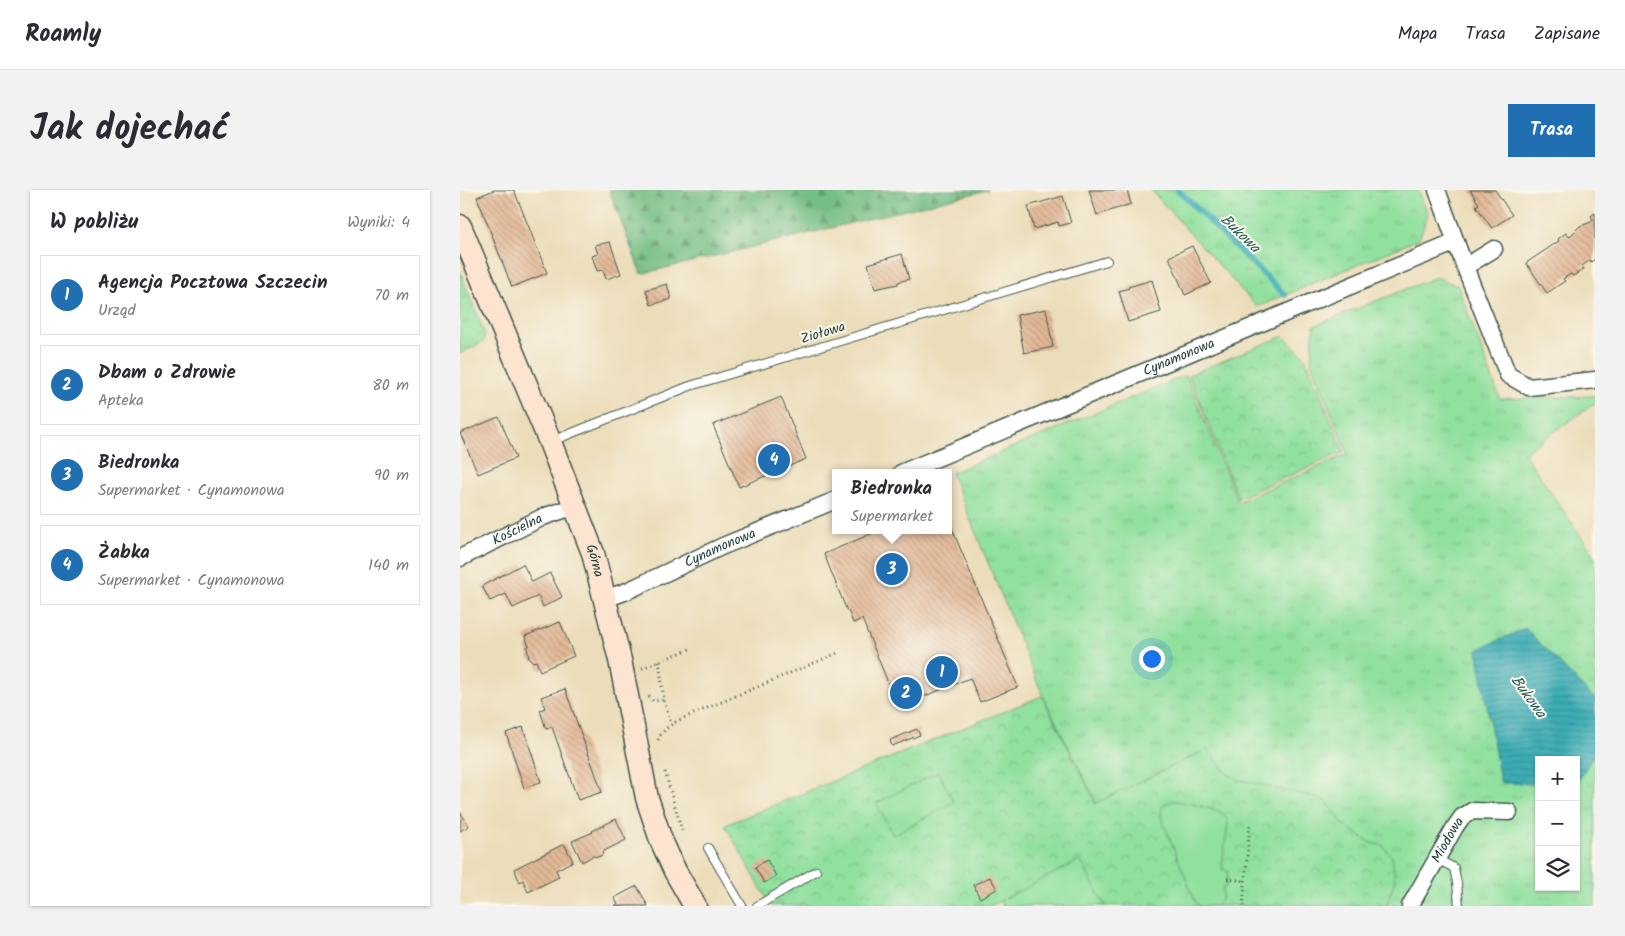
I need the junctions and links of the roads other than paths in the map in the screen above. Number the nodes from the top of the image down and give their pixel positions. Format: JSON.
{"nodes":[{"id":1,"x":1437,"y":190,"type":"edge"},
{"id":2,"x":460,"y":226,"type":"edge"},
{"id":3,"x":1456,"y":242,"type":"junction"},
{"id":4,"x":1494,"y":249,"type":"dead end"},
{"id":5,"x":1107,"y":261,"type":"dead end"},
{"id":6,"x":1465,"y":267,"type":"junction"},
{"id":7,"x":1595,"y":380,"type":"edge"},
{"id":8,"x":550,"y":442,"type":"junction"},
{"id":9,"x":911,"y":469,"type":"edge"},
{"id":10,"x":832,"y":502,"type":"edge"},
{"id":11,"x":575,"y":506,"type":"junction"},
{"id":12,"x":460,"y":558,"type":"edge"},
{"id":13,"x":605,"y":599,"type":"junction"},
{"id":14,"x":1509,"y":812,"type":"dead end"},
{"id":15,"x":708,"y":848,"type":"dead end"},
{"id":16,"x":1437,"y":859,"type":"junction"},
{"id":17,"x":816,"y":871,"type":"dead end"},
{"id":18,"x":694,"y":906,"type":"edge"},
{"id":19,"x":742,"y":906,"type":"edge"},
{"id":20,"x":757,"y":906,"type":"edge"},
{"id":21,"x":1410,"y":906,"type":"edge"},
{"id":22,"x":1459,"y":906,"type":"edge"}],
"edges":[{"from":1,"to":3,"type":"street"},
{"from":2,"to":8,"type":"street","name":"Górna"},
{"from":3,"to":6,"type":"street"},
{"from":3,"to":9,"type":"street","name":"Cynamonowa"},
{"from":4,"to":6,"type":"street"},
{"from":5,"to":8,"type":"lane","name":"Ziołowa"},
{"from":6,"to":7,"type":"street"},
{"from":8,"to":11,"type":"street","name":"Górna"},
{"from":10,"to":13,"type":"street","name":"Cynamonowa"},
{"from":11,"to":12,"type":"street","name":"Kościelna"},
{"from":11,"to":13,"type":"street","name":"Górna"},
{"from":13,"to":18,"type":"street","name":"Górna"},
{"from":14,"to":16,"type":"street","name":"Miodowa"},
{"from":15,"to":19,"type":"lane"},
{"from":16,"to":21,"type":"street","name":"Miodowa"},
{"from":16,"to":22,"type":"lane"},
{"from":17,"to":20,"type":"lane"}]}
